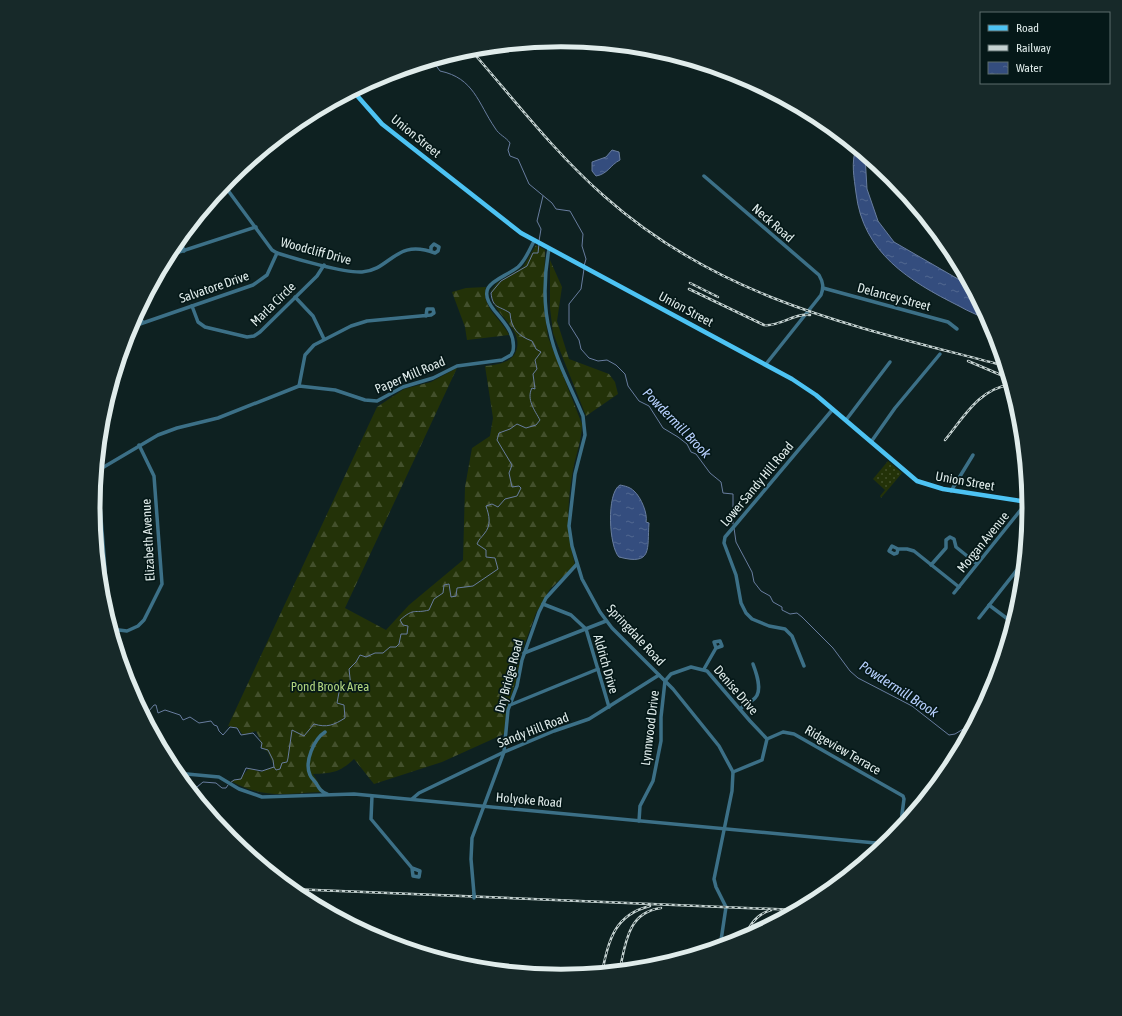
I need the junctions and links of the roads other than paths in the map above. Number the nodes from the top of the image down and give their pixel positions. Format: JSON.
{"nodes":[{"id":1,"x":357,"y":95,"type":"edge"},
{"id":2,"x":704,"y":176,"type":"dead end"},
{"id":3,"x":228,"y":190,"type":"edge"},
{"id":4,"x":256,"y":227,"type":"junction"},
{"id":5,"x":538,"y":243,"type":"junction"},
{"id":6,"x":182,"y":246,"type":"edge"},
{"id":7,"x":549,"y":249,"type":"junction"},
{"id":8,"x":431,"y":250,"type":"dead end"},
{"id":9,"x":184,"y":251,"type":"junction"},
{"id":10,"x":177,"y":253,"type":"edge"},
{"id":11,"x":277,"y":254,"type":"junction"},
{"id":12,"x":324,"y":265,"type":"junction"},
{"id":13,"x":823,"y":288,"type":"junction"},
{"id":14,"x":295,"y":297,"type":"junction"},
{"id":15,"x":192,"y":306,"type":"junction"},
{"id":16,"x":426,"y":316,"type":"dead end"},
{"id":17,"x":140,"y":320,"type":"edge"},
{"id":18,"x":143,"y":322,"type":"junction"},
{"id":19,"x":139,"y":324,"type":"edge"},
{"id":20,"x":957,"y":329,"type":"dead end"},
{"id":21,"x":324,"y":339,"type":"junction"},
{"id":22,"x":940,"y":354,"type":"dead end"},
{"id":23,"x":890,"y":362,"type":"dead end"},
{"id":24,"x":766,"y":364,"type":"junction"},
{"id":25,"x":299,"y":386,"type":"junction"},
{"id":26,"x":833,"y":409,"type":"junction"},
{"id":27,"x":846,"y":420,"type":"junction"},
{"id":28,"x":871,"y":442,"type":"junction"},
{"id":29,"x":139,"y":445,"type":"junction"},
{"id":30,"x":973,"y":455,"type":"dead end"},
{"id":31,"x":102,"y":468,"type":"edge"},
{"id":32,"x":951,"y":491,"type":"junction"},
{"id":33,"x":1022,"y":501,"type":"edge"},
{"id":34,"x":100,"y":509,"type":"edge"},
{"id":35,"x":1022,"y":509,"type":"edge"},
{"id":36,"x":956,"y":547,"type":"junction"},
{"id":37,"x":898,"y":548,"type":"dead end"},
{"id":38,"x":946,"y":548,"type":"junction"},
{"id":39,"x":577,"y":564,"type":"junction"},
{"id":40,"x":977,"y":564,"type":"junction"},
{"id":41,"x":931,"y":565,"type":"junction"},
{"id":42,"x":1018,"y":569,"type":"edge"},
{"id":43,"x":105,"y":577,"type":"edge"},
{"id":44,"x":959,"y":588,"type":"junction"},
{"id":45,"x":954,"y":594,"type":"dead end"},
{"id":46,"x":543,"y":604,"type":"junction"},
{"id":47,"x":989,"y":605,"type":"junction"},
{"id":48,"x":979,"y":618,"type":"dead end"},
{"id":49,"x":1008,"y":619,"type":"edge"},
{"id":50,"x":606,"y":621,"type":"junction"},
{"id":51,"x":586,"y":629,"type":"junction"},
{"id":52,"x":117,"y":630,"type":"edge"},
{"id":53,"x":716,"y":648,"type":"dead end"},
{"id":54,"x":524,"y":653,"type":"junction"},
{"id":55,"x":753,"y":664,"type":"dead end"},
{"id":56,"x":804,"y":666,"type":"dead end"},
{"id":57,"x":598,"y":669,"type":"junction"},
{"id":58,"x":704,"y":669,"type":"junction"},
{"id":59,"x":659,"y":675,"type":"junction"},
{"id":60,"x":666,"y":681,"type":"junction"},
{"id":61,"x":510,"y":705,"type":"junction"},
{"id":62,"x":609,"y":707,"type":"junction"},
{"id":63,"x":740,"y":709,"type":"junction"},
{"id":64,"x":325,"y":732,"type":"dead end"},
{"id":65,"x":767,"y":739,"type":"junction"},
{"id":66,"x":504,"y":752,"type":"junction"},
{"id":67,"x":733,"y":772,"type":"junction"},
{"id":68,"x":184,"y":773,"type":"edge"},
{"id":69,"x":329,"y":795,"type":"junction"},
{"id":70,"x":372,"y":796,"type":"junction"},
{"id":71,"x":412,"y":799,"type":"junction"},
{"id":72,"x":483,"y":806,"type":"junction"},
{"id":73,"x":901,"y":819,"type":"edge"},
{"id":74,"x":639,"y":821,"type":"junction"},
{"id":75,"x":725,"y":829,"type":"junction"},
{"id":76,"x":875,"y":843,"type":"edge"},
{"id":77,"x":412,"y":868,"type":"dead end"},
{"id":78,"x":474,"y":896,"type":"dead end"},
{"id":79,"x":722,"y":940,"type":"edge"}],
"edges":[{"from":1,"to":5,"type":"main road","name":"Union Street"},
{"from":2,"to":13,"type":"street","name":"Neck Road"},
{"from":3,"to":4,"type":"street","name":"Woodcliff Drive"},
{"from":4,"to":9,"type":"street"},
{"from":4,"to":11,"type":"street","name":"Woodcliff Drive"},
{"from":5,"to":7,"type":"main road","name":"Union Street"},
{"from":5,"to":25,"type":"street","name":"Paper Mill Road"},
{"from":6,"to":9,"type":"street"},
{"from":7,"to":24,"type":"main road","name":"Union Street"},
{"from":7,"to":39,"type":"street","name":"Springdale Road"},
{"from":8,"to":12,"type":"street","name":"Woodcliff Drive"},
{"from":9,"to":10,"type":"street"},
{"from":11,"to":12,"type":"street","name":"Woodcliff Drive"},
{"from":11,"to":15,"type":"street","name":"Salvatore Drive"},
{"from":12,"to":14,"type":"street","name":"Marla Circle"},
{"from":13,"to":20,"type":"street","name":"Delancey Street"},
{"from":13,"to":24,"type":"street"},
{"from":14,"to":15,"type":"street","name":"Marla Circle"},
{"from":14,"to":21,"type":"street"},
{"from":15,"to":18,"type":"street","name":"Salvatore Drive"},
{"from":16,"to":21,"type":"street"},
{"from":17,"to":18,"type":"street"},
{"from":18,"to":19,"type":"street","name":"Salvatore Drive"},
{"from":21,"to":25,"type":"street"},
{"from":22,"to":28,"type":"street"},
{"from":23,"to":27,"type":"street"},
{"from":24,"to":26,"type":"main road","name":"Union Street"},
{"from":25,"to":29,"type":"street","name":"Paper Mill Road"},
{"from":26,"to":27,"type":"main road","name":"Union Street"},
{"from":26,"to":56,"type":"street","name":"Lower Sandy Hill Road"},
{"from":27,"to":28,"type":"main road","name":"Union Street"},
{"from":28,"to":32,"type":"main road","name":"Union Street"},
{"from":29,"to":31,"type":"street","name":"Paper Mill Road"},
{"from":29,"to":52,"type":"street","name":"Elizabeth Avenue"},
{"from":30,"to":32,"type":"street"},
{"from":32,"to":33,"type":"main road","name":"Union Street"},
{"from":34,"to":43,"type":"street"},
{"from":35,"to":40,"type":"street","name":"Morgan Avenue"},
{"from":36,"to":38,"type":"street"},
{"from":36,"to":38,"type":"street"},
{"from":36,"to":40,"type":"street"},
{"from":37,"to":41,"type":"street"},
{"from":38,"to":41,"type":"street"},
{"from":39,"to":46,"type":"street","name":"Dry Bridge Road"},
{"from":39,"to":50,"type":"street","name":"Springdale Road"},
{"from":40,"to":44,"type":"street","name":"Morgan Avenue"},
{"from":41,"to":44,"type":"street"},
{"from":42,"to":47,"type":"street"},
{"from":44,"to":45,"type":"street","name":"Morgan Avenue"},
{"from":46,"to":51,"type":"street","name":"Aldrich Drive"},
{"from":46,"to":54,"type":"street","name":"Dry Bridge Road"},
{"from":47,"to":48,"type":"street"},
{"from":47,"to":49,"type":"street"},
{"from":50,"to":51,"type":"street"},
{"from":50,"to":59,"type":"street","name":"Springdale Road"},
{"from":51,"to":54,"type":"street"},
{"from":51,"to":57,"type":"street","name":"Aldrich Drive"},
{"from":53,"to":58,"type":"street"},
{"from":54,"to":61,"type":"street","name":"Dry Bridge Road"},
{"from":55,"to":63,"type":"street"},
{"from":57,"to":61,"type":"street"},
{"from":57,"to":62,"type":"street","name":"Aldrich Drive"},
{"from":58,"to":60,"type":"street","name":"Denise Drive"},
{"from":58,"to":63,"type":"street","name":"Denise Drive"},
{"from":59,"to":60,"type":"street","name":"Springdale Road"},
{"from":59,"to":62,"type":"street","name":"Sandy Hill Road"},
{"from":60,"to":67,"type":"street","name":"Springdale Road"},
{"from":60,"to":74,"type":"street","name":"Lynnwood Drive"},
{"from":61,"to":66,"type":"street","name":"Dry Bridge Road"},
{"from":62,"to":66,"type":"street","name":"Sandy Hill Road"},
{"from":63,"to":65,"type":"street","name":"Denise Drive"},
{"from":64,"to":69,"type":"street"},
{"from":65,"to":67,"type":"street"},
{"from":65,"to":73,"type":"street","name":"Ridgeview Terrace"},
{"from":66,"to":71,"type":"street","name":"Sandy Hill Road"},
{"from":66,"to":72,"type":"street","name":"Dry Bridge Road"},
{"from":67,"to":75,"type":"street"},
{"from":68,"to":69,"type":"street","name":"Holyoke Road"},
{"from":69,"to":70,"type":"street","name":"Holyoke Road"},
{"from":70,"to":71,"type":"street","name":"Holyoke Road"},
{"from":70,"to":77,"type":"street"},
{"from":71,"to":72,"type":"street","name":"Holyoke Road"},
{"from":72,"to":74,"type":"street","name":"Holyoke Road"},
{"from":72,"to":78,"type":"street","name":"Dry Bridge Road"},
{"from":74,"to":75,"type":"street","name":"Holyoke Road"},
{"from":75,"to":76,"type":"street","name":"Holyoke Road"},
{"from":75,"to":79,"type":"street"}]}
